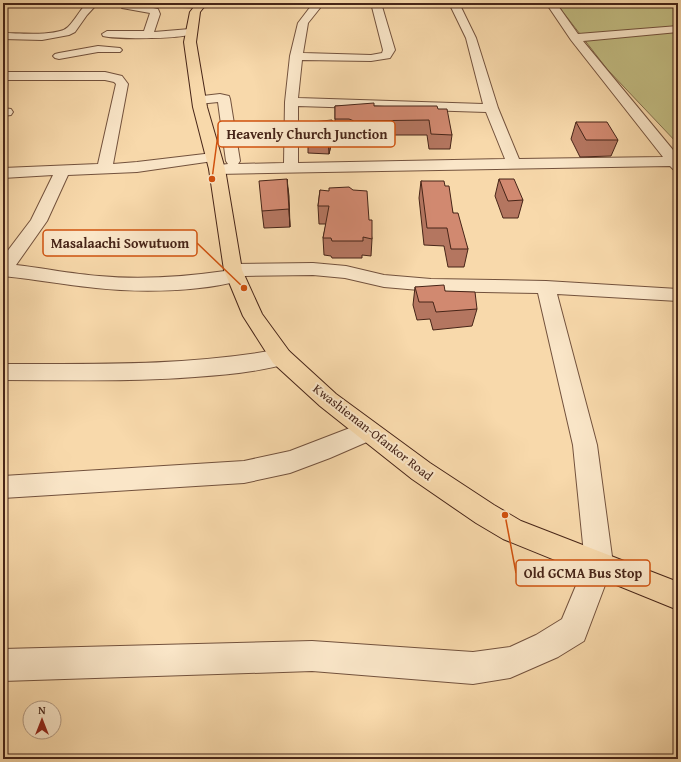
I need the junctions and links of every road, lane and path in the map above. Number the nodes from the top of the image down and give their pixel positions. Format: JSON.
{"nodes":[{"id":1,"x":94,"y":3,"type":"edge"},
{"id":2,"x":124,"y":3,"type":"edge"},
{"id":3,"x":223,"y":3,"type":"edge"},
{"id":4,"x":376,"y":3,"type":"edge"},
{"id":5,"x":454,"y":3,"type":"edge"},
{"id":6,"x":551,"y":3,"type":"edge"},
{"id":7,"x":175,"y":4,"type":"dead end"},
{"id":8,"x":202,"y":4,"type":"edge"},
{"id":9,"x":315,"y":8,"type":"dead end"},
{"id":10,"x":678,"y":29,"type":"edge"},
{"id":11,"x":190,"y":32,"type":"junction"},
{"id":12,"x":107,"y":34,"type":"dead end"},
{"id":13,"x":148,"y":34,"type":"junction"},
{"id":14,"x":3,"y":36,"type":"edge"},
{"id":15,"x":575,"y":38,"type":"junction"},
{"id":16,"x":50,"y":42,"type":"dead end"},
{"id":17,"x":116,"y":50,"type":"dead end"},
{"id":18,"x":58,"y":56,"type":"junction"},
{"id":19,"x":296,"y":56,"type":"junction"},
{"id":20,"x":3,"y":76,"type":"edge"},
{"id":21,"x":45,"y":77,"type":"junction"},
{"id":22,"x":291,"y":102,"type":"junction"},
{"id":23,"x":491,"y":108,"type":"junction"},
{"id":24,"x":221,"y":162,"type":"junction"},
{"id":25,"x":675,"y":163,"type":"edge"},
{"id":26,"x":514,"y":164,"type":"junction"},
{"id":27,"x":291,"y":167,"type":"junction"},
{"id":28,"x":104,"y":169,"type":"junction"},
{"id":29,"x":63,"y":170,"type":"junction"},
{"id":30,"x":3,"y":173,"type":"edge"},
{"id":31,"x":3,"y":270,"type":"edge"},
{"id":32,"x":234,"y":273,"type":"junction"},
{"id":33,"x":546,"y":287,"type":"junction"},
{"id":34,"x":678,"y":295,"type":"edge"},
{"id":35,"x":281,"y":357,"type":"junction"},
{"id":36,"x":3,"y":372,"type":"edge"},
{"id":37,"x":368,"y":431,"type":"junction"},
{"id":38,"x":3,"y":487,"type":"edge"},
{"id":39,"x":599,"y":564,"type":"junction"},
{"id":40,"x":678,"y":596,"type":"edge"},
{"id":41,"x":3,"y":664,"type":"edge"}],
"edges":[{"from":1,"to":14,"type":"street"},
{"from":2,"to":13,"type":"street"},
{"from":3,"to":8,"type":"street"},
{"from":4,"to":19,"type":"street"},
{"from":5,"to":23,"type":"street"},
{"from":6,"to":15,"type":"street"},
{"from":7,"to":8,"type":"street"},
{"from":8,"to":11,"type":"main road","name":"Kwashieman-Ofankor Road"},
{"from":9,"to":19,"type":"street"},
{"from":10,"to":15,"type":"street"},
{"from":11,"to":13,"type":"street"},
{"from":11,"to":24,"type":"main road","name":"Kwashieman-Ofankor Road"},
{"from":12,"to":13,"type":"street"},
{"from":15,"to":25,"type":"street"},
{"from":16,"to":18,"type":"street"},
{"from":17,"to":18,"type":"street"},
{"from":18,"to":21,"type":"street"},
{"from":19,"to":22,"type":"street"},
{"from":20,"to":21,"type":"street"},
{"from":21,"to":28,"type":"street"},
{"from":22,"to":23,"type":"street"},
{"from":22,"to":27,"type":"street"},
{"from":23,"to":26,"type":"street"},
{"from":24,"to":27,"type":"street"},
{"from":24,"to":28,"type":"street"},
{"from":24,"to":32,"type":"main road","name":"Kwashieman-Ofankor Road"},
{"from":25,"to":26,"type":"street"},
{"from":26,"to":27,"type":"street"},
{"from":28,"to":29,"type":"street"},
{"from":29,"to":30,"type":"street"},
{"from":29,"to":31,"type":"street"},
{"from":31,"to":32,"type":"street"},
{"from":32,"to":33,"type":"street"},
{"from":32,"to":35,"type":"main road","name":"Kwashieman-Ofankor Road"},
{"from":33,"to":34,"type":"street"},
{"from":33,"to":39,"type":"street"},
{"from":35,"to":36,"type":"street"},
{"from":35,"to":37,"type":"main road","name":"Kwashieman-Ofankor Road"},
{"from":37,"to":38,"type":"street"},
{"from":37,"to":39,"type":"main road","name":"Kwashieman-Ofankor Road"},
{"from":39,"to":40,"type":"main road","name":"Kwashieman-Ofankor Road"},
{"from":39,"to":41,"type":"street"}]}
